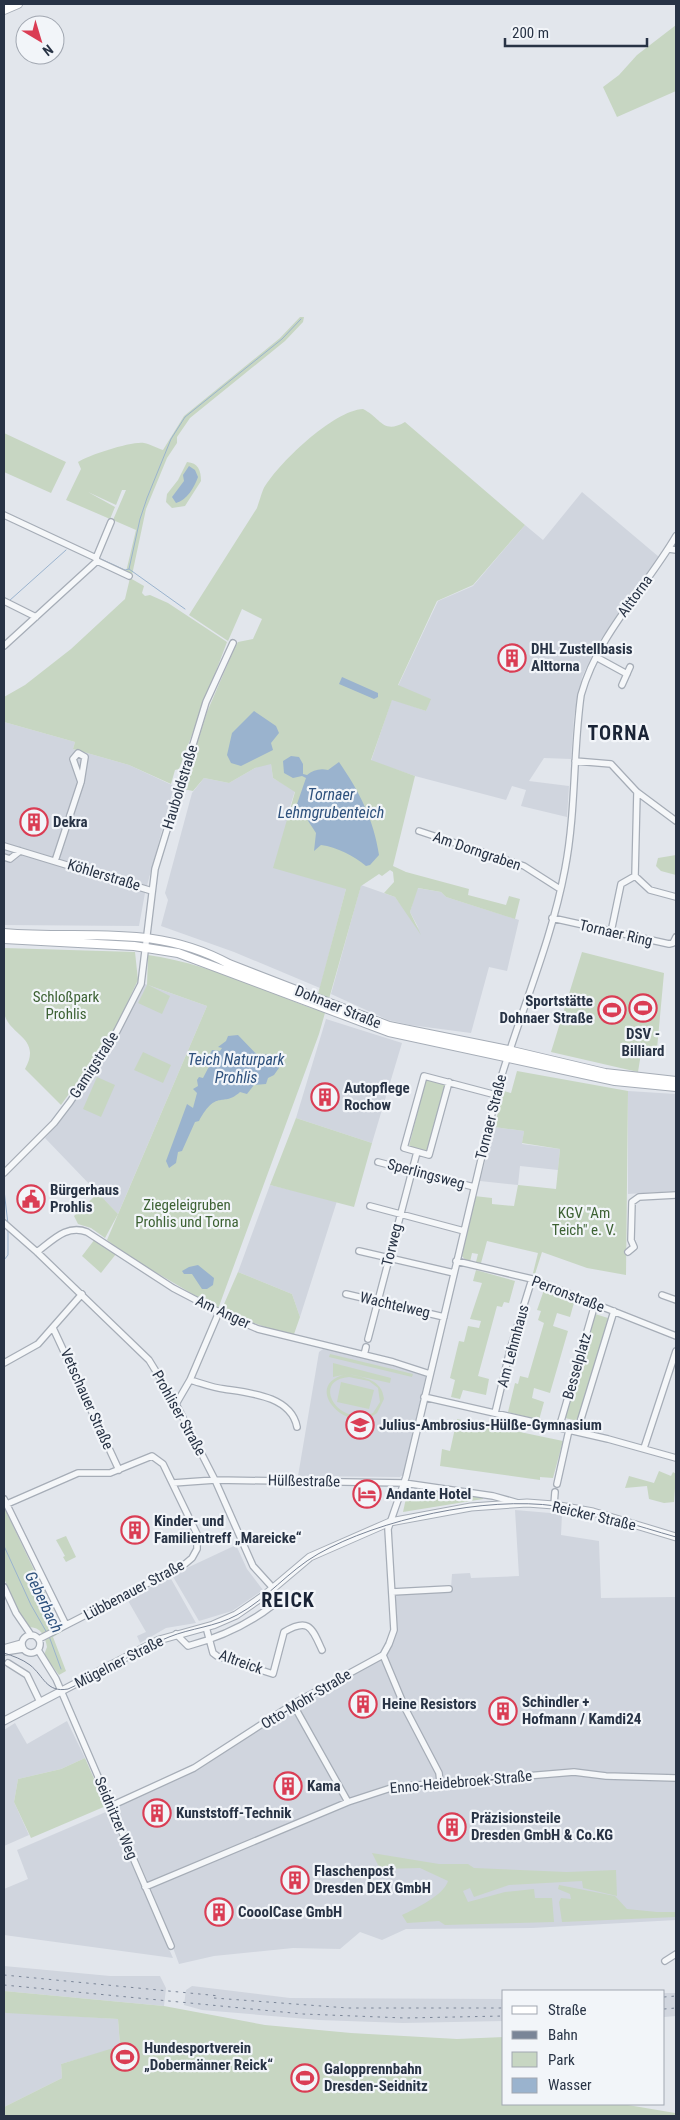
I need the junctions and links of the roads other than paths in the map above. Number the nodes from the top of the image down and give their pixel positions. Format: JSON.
{"nodes":[{"id":1,"x":18,"y":4,"type":"edge"},
{"id":2,"x":4,"y":10,"type":"edge"},
{"id":3,"x":4,"y":515,"type":"edge"},
{"id":4,"x":111,"y":522,"type":"dead end"},
{"id":5,"x":676,"y":536,"type":"edge"},
{"id":6,"x":669,"y":549,"type":"junction"},
{"id":7,"x":676,"y":550,"type":"edge"},
{"id":8,"x":96,"y":559,"type":"junction"},
{"id":9,"x":129,"y":576,"type":"dead end"},
{"id":10,"x":6,"y":602,"type":"edge"},
{"id":11,"x":36,"y":617,"type":"junction"},
{"id":12,"x":233,"y":643,"type":"dead end"},
{"id":13,"x":4,"y":646,"type":"edge"},
{"id":14,"x":596,"y":657,"type":"junction"},
{"id":15,"x":630,"y":668,"type":"dead end"},
{"id":16,"x":627,"y":674,"type":"junction"},
{"id":17,"x":622,"y":685,"type":"dead end"},
{"id":18,"x":578,"y":711,"type":"joint"},
{"id":19,"x":575,"y":761,"type":"junction"},
{"id":20,"x":81,"y":782,"type":"dead end"},
{"id":21,"x":637,"y":792,"type":"junction"},
{"id":22,"x":676,"y":821,"type":"edge"},
{"id":23,"x":419,"y":831,"type":"dead end"},
{"id":24,"x":4,"y":846,"type":"edge"},
{"id":25,"x":22,"y":850,"type":"junction"},
{"id":26,"x":4,"y":857,"type":"edge"},
{"id":27,"x":55,"y":860,"type":"junction"},
{"id":28,"x":635,"y":876,"type":"junction"},
{"id":29,"x":560,"y":888,"type":"junction"},
{"id":30,"x":152,"y":890,"type":"junction"},
{"id":31,"x":676,"y":897,"type":"edge"},
{"id":32,"x":552,"y":918,"type":"junction"},
{"id":33,"x":611,"y":932,"type":"junction"},
{"id":34,"x":4,"y":933,"type":"edge"},
{"id":35,"x":147,"y":937,"type":"junction"},
{"id":36,"x":676,"y":937,"type":"edge"},
{"id":37,"x":4,"y":939,"type":"edge"},
{"id":38,"x":145,"y":946,"type":"junction"},
{"id":39,"x":508,"y":1050,"type":"junction"},
{"id":40,"x":506,"y":1059,"type":"junction"},
{"id":41,"x":676,"y":1080,"type":"edge"},
{"id":42,"x":449,"y":1082,"type":"junction"},
{"id":43,"x":676,"y":1087,"type":"edge"},
{"id":44,"x":496,"y":1095,"type":"junction"},
{"id":45,"x":417,"y":1152,"type":"junction"},
{"id":46,"x":378,"y":1162,"type":"dead end"},
{"id":47,"x":412,"y":1170,"type":"junction"},
{"id":48,"x":4,"y":1173,"type":"edge"},
{"id":49,"x":474,"y":1187,"type":"junction"},
{"id":50,"x":676,"y":1195,"type":"edge"},
{"id":51,"x":370,"y":1206,"type":"dead end"},
{"id":52,"x":400,"y":1215,"type":"junction"},
{"id":53,"x":4,"y":1223,"type":"edge"},
{"id":54,"x":464,"y":1230,"type":"junction"},
{"id":55,"x":359,"y":1251,"type":"dead end"},
{"id":56,"x":37,"y":1252,"type":"junction"},
{"id":57,"x":628,"y":1252,"type":"dead end"},
{"id":58,"x":389,"y":1258,"type":"junction"},
{"id":59,"x":456,"y":1261,"type":"junction"},
{"id":60,"x":454,"y":1273,"type":"junction"},
{"id":61,"x":532,"y":1279,"type":"junction"},
{"id":62,"x":82,"y":1294,"type":"junction"},
{"id":63,"x":346,"y":1294,"type":"dead end"},
{"id":64,"x":662,"y":1295,"type":"dead end"},
{"id":65,"x":676,"y":1300,"type":"edge"},
{"id":66,"x":377,"y":1302,"type":"junction"},
{"id":67,"x":595,"y":1304,"type":"junction"},
{"id":68,"x":614,"y":1311,"type":"junction"},
{"id":69,"x":219,"y":1312,"type":"junction"},
{"id":70,"x":444,"y":1317,"type":"junction"},
{"id":71,"x":53,"y":1328,"type":"junction"},
{"id":72,"x":676,"y":1336,"type":"edge"},
{"id":73,"x":368,"y":1339,"type":"dead end"},
{"id":74,"x":366,"y":1347,"type":"dead end"},
{"id":75,"x":676,"y":1351,"type":"edge"},
{"id":76,"x":364,"y":1355,"type":"junction"},
{"id":77,"x":4,"y":1364,"type":"edge"},
{"id":78,"x":430,"y":1374,"type":"junction"},
{"id":79,"x":190,"y":1380,"type":"junction"},
{"id":80,"x":424,"y":1397,"type":"junction"},
{"id":81,"x":176,"y":1404,"type":"junction"},
{"id":82,"x":495,"y":1413,"type":"junction"},
{"id":83,"x":297,"y":1427,"type":"dead end"},
{"id":84,"x":559,"y":1428,"type":"junction"},
{"id":85,"x":569,"y":1430,"type":"junction"},
{"id":86,"x":577,"y":1432,"type":"junction"},
{"id":87,"x":644,"y":1448,"type":"junction"},
{"id":88,"x":676,"y":1458,"type":"edge"},
{"id":89,"x":119,"y":1470,"type":"junction"},
{"id":90,"x":215,"y":1480,"type":"junction"},
{"id":91,"x":173,"y":1483,"type":"junction"},
{"id":92,"x":404,"y":1483,"type":"junction"},
{"id":93,"x":557,"y":1484,"type":"dead end"},
{"id":94,"x":555,"y":1492,"type":"dead end"},
{"id":95,"x":494,"y":1500,"type":"junction"},
{"id":96,"x":5,"y":1502,"type":"edge"},
{"id":97,"x":554,"y":1505,"type":"junction"},
{"id":98,"x":390,"y":1522,"type":"junction"},
{"id":99,"x":676,"y":1536,"type":"edge"},
{"id":100,"x":197,"y":1549,"type":"joint"},
{"id":101,"x":4,"y":1587,"type":"edge"},
{"id":102,"x":273,"y":1588,"type":"junction"},
{"id":103,"x":449,"y":1589,"type":"dead end"},
{"id":104,"x":392,"y":1592,"type":"junction"},
{"id":105,"x":273,"y":1605,"type":"dead end"},
{"id":106,"x":16,"y":1613,"type":"junction"},
{"id":107,"x":66,"y":1625,"type":"junction"},
{"id":108,"x":206,"y":1627,"type":"junction"},
{"id":109,"x":176,"y":1634,"type":"junction"},
{"id":110,"x":31,"y":1635,"type":"junction"},
{"id":111,"x":39,"y":1639,"type":"junction"},
{"id":112,"x":209,"y":1640,"type":"junction"},
{"id":113,"x":23,"y":1644,"type":"junction"},
{"id":114,"x":4,"y":1650,"type":"edge"},
{"id":115,"x":322,"y":1650,"type":"dead end"},
{"id":116,"x":36,"y":1651,"type":"junction"},
{"id":117,"x":383,"y":1655,"type":"junction"},
{"id":118,"x":8,"y":1663,"type":"dead end"},
{"id":119,"x":62,"y":1691,"type":"junction"},
{"id":120,"x":40,"y":1702,"type":"junction"},
{"id":121,"x":293,"y":1704,"type":"junction"},
{"id":122,"x":4,"y":1721,"type":"edge"},
{"id":123,"x":676,"y":1778,"type":"edge"},
{"id":124,"x":440,"y":1782,"type":"junction"},
{"id":125,"x":348,"y":1802,"type":"junction"},
{"id":126,"x":111,"y":1806,"type":"junction"},
{"id":127,"x":145,"y":1887,"type":"junction"},
{"id":128,"x":171,"y":1946,"type":"dead end"},
{"id":129,"x":676,"y":1954,"type":"edge"},
{"id":130,"x":665,"y":1961,"type":"dead end"}],
"edges":[{"from":1,"to":2,"type":"main road"},
{"from":3,"to":8,"type":"street"},
{"from":4,"to":8,"type":"street"},
{"from":5,"to":6,"type":"street","name":"Alttorna"},
{"from":6,"to":7,"type":"street"},
{"from":6,"to":14,"type":"street","name":"Alttorna"},
{"from":8,"to":9,"type":"street"},
{"from":8,"to":11,"type":"street"},
{"from":10,"to":11,"type":"street"},
{"from":11,"to":13,"type":"street"},
{"from":12,"to":30,"type":"street","name":"Hauboldstraße"},
{"from":14,"to":16,"type":"street"},
{"from":14,"to":18,"type":"street","name":"Alttorna"},
{"from":15,"to":16,"type":"street"},
{"from":16,"to":17,"type":"street"},
{"from":18,"to":19,"type":"street","name":"Tornaer Straße"},
{"from":19,"to":21,"type":"street"},
{"from":19,"to":29,"type":"street","name":"Tornaer Straße"},
{"from":20,"to":27,"type":"street","name":"Köhlerstraße"},
{"from":21,"to":22,"type":"street"},
{"from":21,"to":28,"type":"street"},
{"from":23,"to":29,"type":"street","name":"Am Dorngraben"},
{"from":24,"to":25,"type":"street","name":"Köhlerstraße"},
{"from":25,"to":26,"type":"street"},
{"from":25,"to":27,"type":"street","name":"Köhlerstraße"},
{"from":27,"to":30,"type":"street","name":"Köhlerstraße"},
{"from":28,"to":31,"type":"street"},
{"from":28,"to":33,"type":"street"},
{"from":29,"to":32,"type":"street","name":"Tornaer Straße"},
{"from":30,"to":35,"type":"street","name":"Hauboldstraße"},
{"from":32,"to":33,"type":"street","name":"Tornaer Ring"},
{"from":32,"to":39,"type":"street","name":"Tornaer Straße"},
{"from":33,"to":36,"type":"street","name":"Tornaer Ring"},
{"from":34,"to":35,"type":"main road","name":"Dohnaer Straße"},
{"from":35,"to":38,"type":"street","name":"Gamigstraße"},
{"from":35,"to":39,"type":"main road","name":"Dohnaer Straße"},
{"from":37,"to":38,"type":"main road","name":"Dohnaer Straße"},
{"from":38,"to":40,"type":"main road","name":"Dohnaer Straße"},
{"from":38,"to":48,"type":"street","name":"Gamigstraße"},
{"from":39,"to":40,"type":"street","name":"Tornaer Straße"},
{"from":39,"to":41,"type":"main road","name":"Dohnaer Straße"},
{"from":40,"to":43,"type":"main road","name":"Dohnaer Straße"},
{"from":40,"to":44,"type":"street","name":"Tornaer Straße"},
{"from":42,"to":44,"type":"street"},
{"from":42,"to":45,"type":"street"},
{"from":42,"to":45,"type":"street"},
{"from":44,"to":49,"type":"street","name":"Tornaer Straße"},
{"from":45,"to":47,"type":"street","name":"Torweg"},
{"from":46,"to":47,"type":"street","name":"Sperlingsweg"},
{"from":47,"to":49,"type":"street","name":"Sperlingsweg"},
{"from":47,"to":52,"type":"street","name":"Torweg"},
{"from":49,"to":54,"type":"street","name":"Tornaer Straße"},
{"from":50,"to":57,"type":"street"},
{"from":51,"to":52,"type":"street"},
{"from":52,"to":54,"type":"street"},
{"from":52,"to":58,"type":"street","name":"Torweg"},
{"from":53,"to":56,"type":"street","name":"Prohliser Straße"},
{"from":54,"to":59,"type":"street","name":"Tornaer Straße"},
{"from":55,"to":58,"type":"street"},
{"from":56,"to":62,"type":"street","name":"Prohliser Straße"},
{"from":56,"to":69,"type":"street","name":"Am Anger"},
{"from":58,"to":60,"type":"street"},
{"from":58,"to":66,"type":"street","name":"Torweg"},
{"from":59,"to":60,"type":"street","name":"Tornaer Straße"},
{"from":59,"to":61,"type":"street","name":"Perronstraße"},
{"from":60,"to":70,"type":"street","name":"Tornaer Straße"},
{"from":61,"to":67,"type":"street","name":"Perronstraße"},
{"from":61,"to":82,"type":"street","name":"Am Lehmhaus"},
{"from":62,"to":71,"type":"street"},
{"from":62,"to":81,"type":"street","name":"Prohliser Straße"},
{"from":63,"to":66,"type":"street","name":"Wachtelweg"},
{"from":64,"to":65,"type":"street"},
{"from":66,"to":70,"type":"street","name":"Wachtelweg"},
{"from":66,"to":73,"type":"street","name":"Torweg"},
{"from":67,"to":68,"type":"street","name":"Perronstraße"},
{"from":67,"to":84,"type":"street","name":"Besselplatz"},
{"from":68,"to":72,"type":"street","name":"Perronstraße"},
{"from":68,"to":86,"type":"street","name":"Besselplatz"},
{"from":69,"to":76,"type":"street","name":"Am Anger"},
{"from":69,"to":79,"type":"street"},
{"from":70,"to":78,"type":"street","name":"Tornaer Straße"},
{"from":71,"to":77,"type":"street"},
{"from":71,"to":89,"type":"street","name":"Vetschauer Straße"},
{"from":74,"to":76,"type":"street"},
{"from":75,"to":87,"type":"street"},
{"from":76,"to":78,"type":"street","name":"Am Anger"},
{"from":78,"to":80,"type":"street","name":"Tornaer Straße"},
{"from":79,"to":81,"type":"street"},
{"from":79,"to":83,"type":"street"},
{"from":80,"to":82,"type":"street"},
{"from":80,"to":92,"type":"street","name":"Tornaer Straße"},
{"from":81,"to":90,"type":"street","name":"Prohliser Straße"},
{"from":82,"to":84,"type":"street"},
{"from":84,"to":85,"type":"street"},
{"from":85,"to":86,"type":"street"},
{"from":85,"to":93,"type":"street"},
{"from":86,"to":87,"type":"street"},
{"from":87,"to":88,"type":"street"},
{"from":89,"to":91,"type":"street","name":"Vetschauer Straße"},
{"from":89,"to":96,"type":"street","name":"Vetschauer Straße"},
{"from":90,"to":91,"type":"street","name":"Hülßestraße"},
{"from":90,"to":92,"type":"street","name":"Hülßestraße"},
{"from":90,"to":102,"type":"street","name":"Prohliser Straße"},
{"from":91,"to":100,"type":"street","name":"Vetschauer Straße"},
{"from":92,"to":95,"type":"street","name":"Hülßestraße"},
{"from":92,"to":98,"type":"street","name":"Tornaer Straße"},
{"from":94,"to":97,"type":"street"},
{"from":95,"to":97,"type":"street","name":"Reicker Straße"},
{"from":95,"to":98,"type":"street","name":"Reicker Straße"},
{"from":96,"to":107,"type":"street"},
{"from":97,"to":99,"type":"street","name":"Reicker Straße"},
{"from":98,"to":102,"type":"street","name":"Reicker Straße"},
{"from":98,"to":104,"type":"street"},
{"from":100,"to":107,"type":"street","name":"Lübbenauer Straße"},
{"from":101,"to":106,"type":"street"},
{"from":102,"to":108,"type":"street"},
{"from":103,"to":104,"type":"street"},
{"from":104,"to":117,"type":"street"},
{"from":105,"to":112,"type":"street","name":"Altreick"},
{"from":106,"to":110,"type":"street"},
{"from":106,"to":113,"type":"street"},
{"from":107,"to":111,"type":"street","name":"Lübbenauer Straße"},
{"from":108,"to":109,"type":"street"},
{"from":108,"to":112,"type":"street","name":"Altreick"},
{"from":109,"to":112,"type":"street","name":"Altreick"},
{"from":109,"to":119,"type":"street","name":"Mügelner Straße"},
{"from":110,"to":111,"type":"street"},
{"from":110,"to":113,"type":"street"},
{"from":111,"to":116,"type":"street"},
{"from":112,"to":115,"type":"street","name":"Altreick"},
{"from":113,"to":114,"type":"street"},
{"from":113,"to":116,"type":"street"},
{"from":116,"to":119,"type":"street"},
{"from":117,"to":121,"type":"street","name":"Otto-Mohr-Straße"},
{"from":117,"to":124,"type":"street"},
{"from":118,"to":120,"type":"street"},
{"from":119,"to":120,"type":"street","name":"Mügelner Straße"},
{"from":119,"to":126,"type":"street","name":"Seidnitzer Weg"},
{"from":120,"to":122,"type":"street","name":"Mügelner Straße"},
{"from":121,"to":125,"type":"street"},
{"from":121,"to":126,"type":"street","name":"Otto-Mohr-Straße"},
{"from":123,"to":124,"type":"street","name":"Enno-Heidebroek-Straße"},
{"from":124,"to":125,"type":"street","name":"Enno-Heidebroek-Straße"},
{"from":125,"to":127,"type":"street","name":"Enno-Heidebroek-Straße"},
{"from":126,"to":127,"type":"street","name":"Seidnitzer Weg"},
{"from":127,"to":128,"type":"street","name":"Seidnitzer Weg"},
{"from":129,"to":130,"type":"street"}]}
